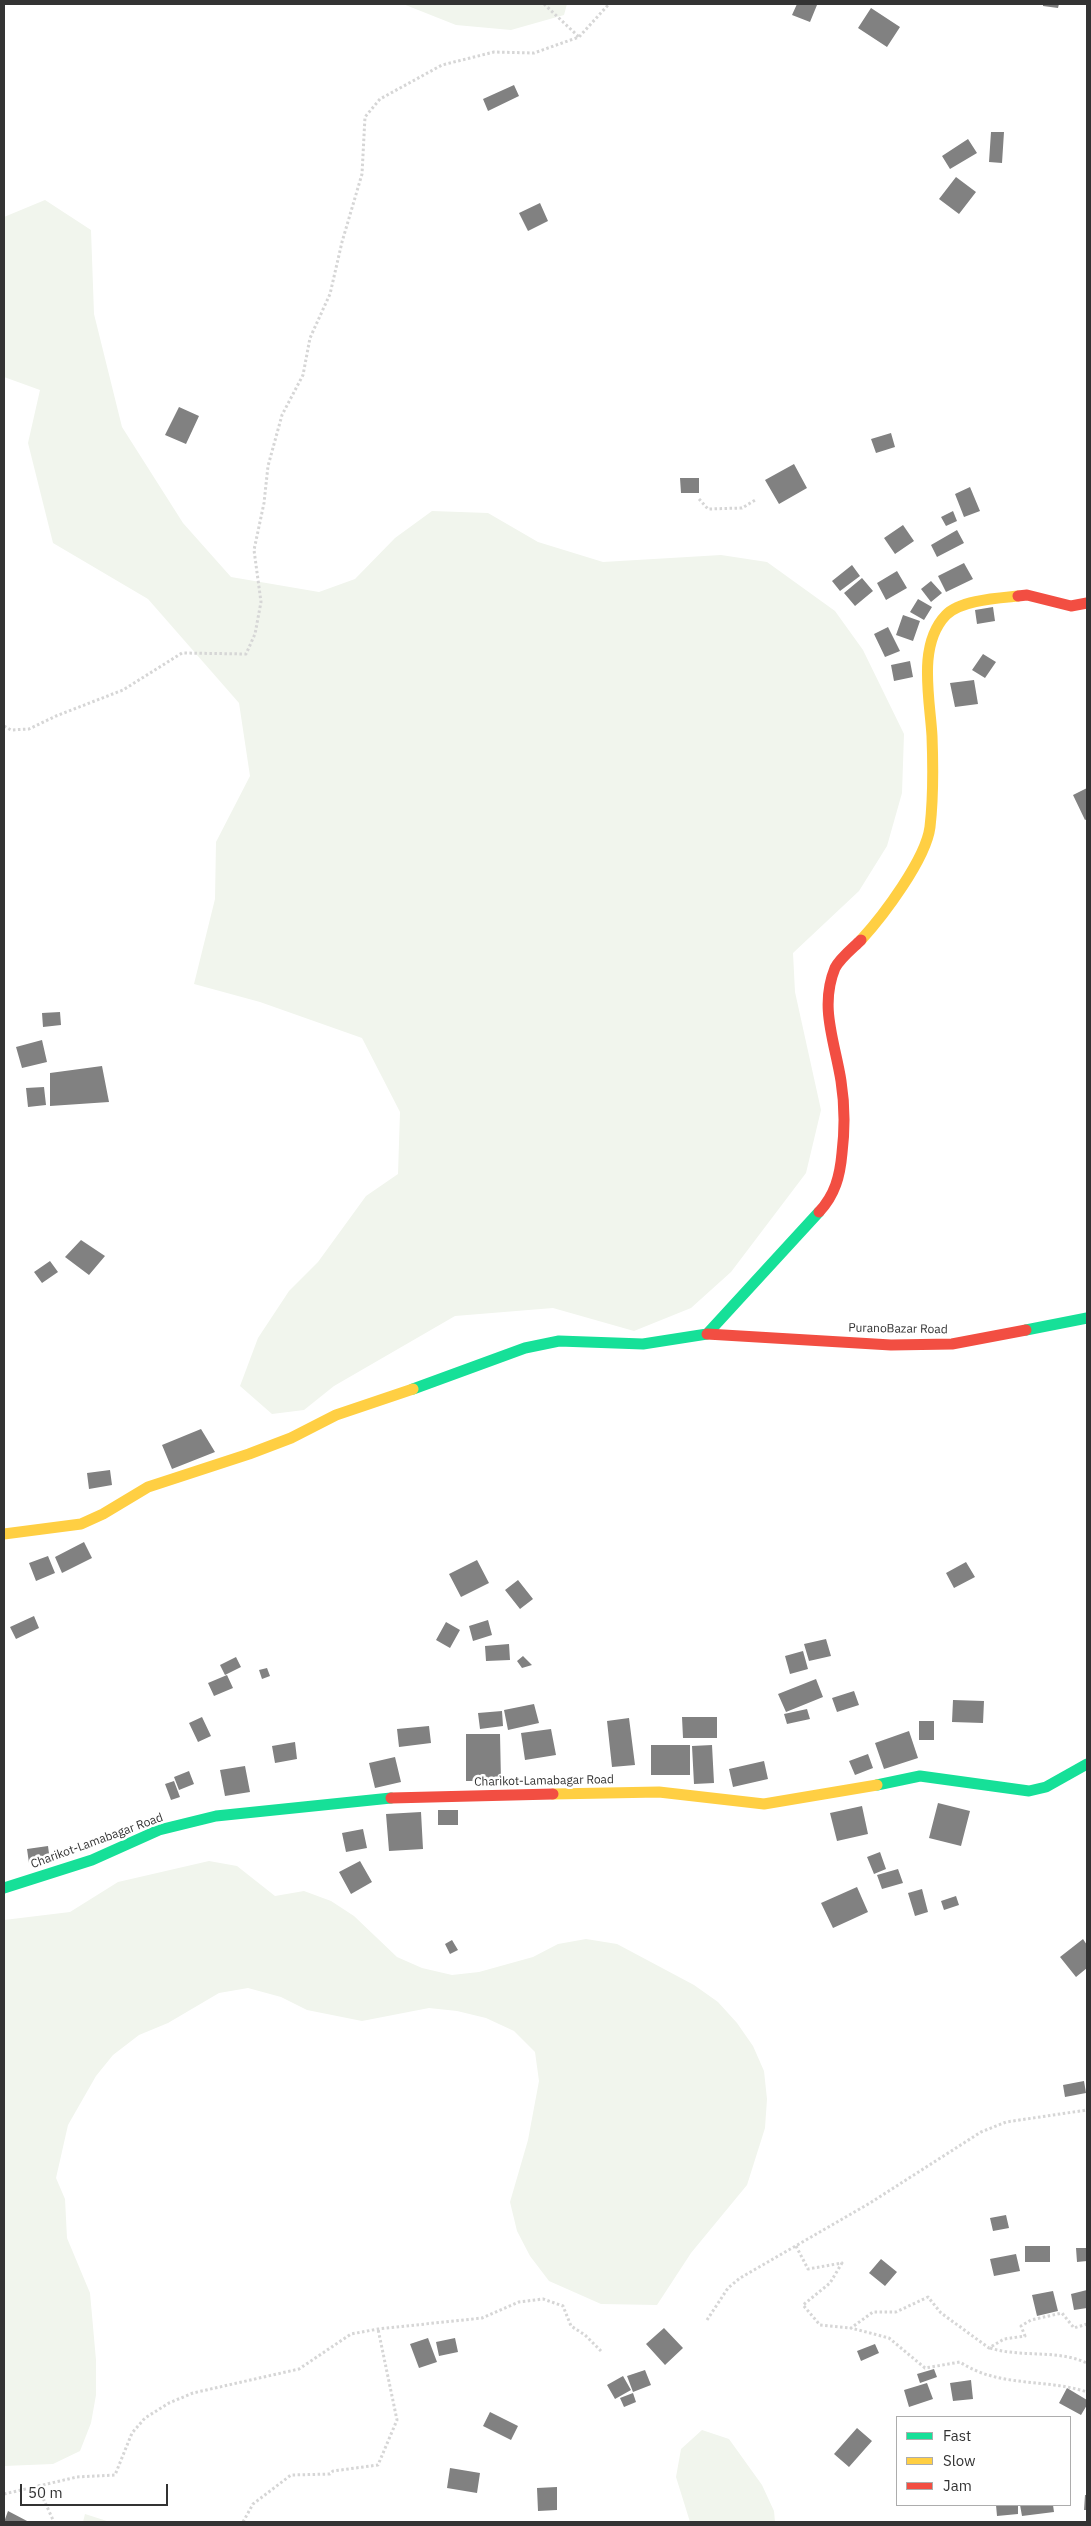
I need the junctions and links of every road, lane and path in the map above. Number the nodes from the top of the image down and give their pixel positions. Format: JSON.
{"nodes":[{"id":1,"x":544,"y":4,"type":"edge"},
{"id":2,"x":609,"y":4,"type":"edge"},
{"id":3,"x":579,"y":37,"type":"junction"},
{"id":4,"x":699,"y":499,"type":"dead end"},
{"id":5,"x":757,"y":499,"type":"dead end"},
{"id":6,"x":1087,"y":603,"type":"edge"},
{"id":7,"x":4,"y":726,"type":"edge"},
{"id":8,"x":1087,"y":1318,"type":"edge"},
{"id":9,"x":706,"y":1334,"type":"junction"},
{"id":10,"x":4,"y":1534,"type":"edge"},
{"id":11,"x":1087,"y":1764,"type":"edge"},
{"id":12,"x":4,"y":1888,"type":"edge"},
{"id":13,"x":1087,"y":2110,"type":"edge"},
{"id":14,"x":796,"y":2246,"type":"junction"},
{"id":15,"x":707,"y":2320,"type":"dead end"},
{"id":16,"x":1087,"y":2324,"type":"edge"},
{"id":17,"x":851,"y":2328,"type":"junction"},
{"id":18,"x":378,"y":2329,"type":"junction"},
{"id":19,"x":989,"y":2348,"type":"junction"},
{"id":20,"x":601,"y":2351,"type":"dead end"},
{"id":21,"x":1087,"y":2363,"type":"edge"},
{"id":22,"x":1087,"y":2392,"type":"edge"},
{"id":23,"x":37,"y":2485,"type":"junction"},
{"id":24,"x":4,"y":2494,"type":"edge"},
{"id":25,"x":54,"y":2522,"type":"edge"},
{"id":26,"x":243,"y":2522,"type":"edge"}],
"edges":[{"from":1,"to":3,"type":"path"},
{"from":2,"to":3,"type":"path"},
{"from":3,"to":7,"type":"path"},
{"from":4,"to":5,"type":"path"},
{"from":6,"to":9,"type":"main road"},
{"from":8,"to":9,"type":"main road","name":"PuranoBazar Road"},
{"from":9,"to":10,"type":"main road","name":"PuranoBazar Road"},
{"from":11,"to":12,"type":"main road","name":"Charikot-Lamabagar Road"},
{"from":13,"to":14,"type":"path"},
{"from":14,"to":15,"type":"path"},
{"from":14,"to":17,"type":"path"},
{"from":16,"to":19,"type":"path"},
{"from":17,"to":19,"type":"path"},
{"from":17,"to":22,"type":"path"},
{"from":18,"to":20,"type":"path"},
{"from":18,"to":23,"type":"path"},
{"from":18,"to":26,"type":"path"},
{"from":19,"to":21,"type":"path"},
{"from":23,"to":24,"type":"path"},
{"from":23,"to":25,"type":"path"}]}
